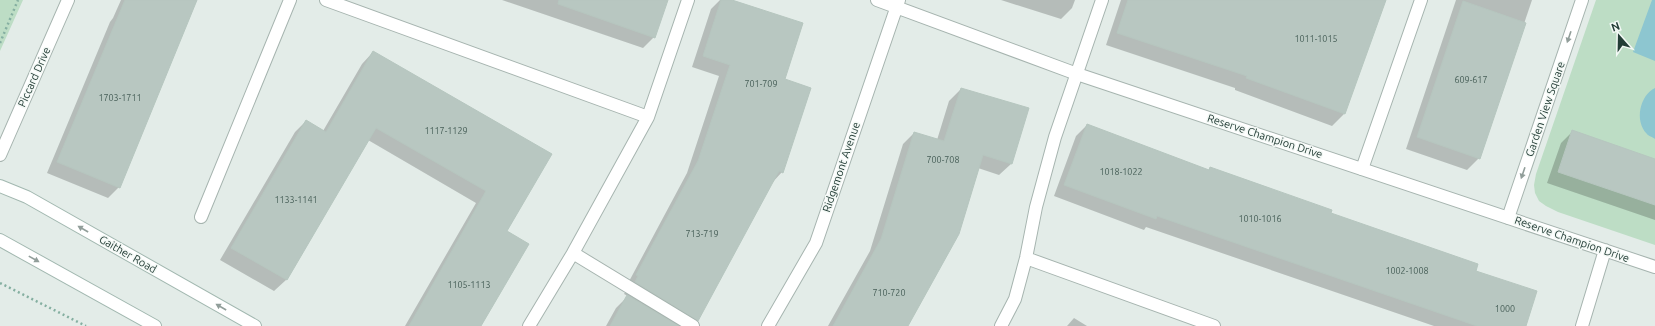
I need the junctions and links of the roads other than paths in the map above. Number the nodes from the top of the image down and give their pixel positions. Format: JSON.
{"nodes":[{"id":1,"x":68,"y":0,"type":"edge"},
{"id":2,"x":290,"y":0,"type":"edge"},
{"id":3,"x":326,"y":0,"type":"edge"},
{"id":4,"x":688,"y":0,"type":"edge"},
{"id":5,"x":877,"y":0,"type":"edge"},
{"id":6,"x":1102,"y":0,"type":"edge"},
{"id":7,"x":1421,"y":0,"type":"edge"},
{"id":8,"x":1582,"y":0,"type":"edge"},
{"id":9,"x":898,"y":4,"type":"edge"},
{"id":10,"x":1077,"y":74,"type":"junction"},
{"id":11,"x":648,"y":117,"type":"junction"},
{"id":12,"x":0,"y":155,"type":"edge"},
{"id":13,"x":1362,"y":169,"type":"junction"},
{"id":14,"x":0,"y":186,"type":"edge"},
{"id":15,"x":201,"y":217,"type":"dead end"},
{"id":16,"x":1508,"y":218,"type":"junction"},
{"id":17,"x":0,"y":240,"type":"edge"},
{"id":18,"x":1605,"y":250,"type":"junction"},
{"id":19,"x":573,"y":253,"type":"junction"},
{"id":20,"x":1026,"y":258,"type":"junction"},
{"id":21,"x":1655,"y":267,"type":"edge"},
{"id":22,"x":155,"y":326,"type":"edge"},
{"id":23,"x":255,"y":326,"type":"edge"},
{"id":24,"x":529,"y":326,"type":"edge"},
{"id":25,"x":693,"y":326,"type":"edge"},
{"id":26,"x":768,"y":326,"type":"edge"},
{"id":27,"x":1001,"y":326,"type":"edge"},
{"id":28,"x":1214,"y":326,"type":"edge"},
{"id":29,"x":1582,"y":326,"type":"edge"}],
"edges":[{"from":1,"to":12,"type":"street","name":"Piccard Drive"},
{"from":2,"to":15,"type":"street"},
{"from":3,"to":11,"type":"street"},
{"from":4,"to":11,"type":"street"},
{"from":5,"to":9,"type":"street","name":"Reserve Champion Drive"},
{"from":6,"to":10,"type":"street"},
{"from":7,"to":13,"type":"street"},
{"from":8,"to":16,"type":"street","name":"Garden View Square","one_way":true},
{"from":9,"to":10,"type":"street","name":"Reserve Champion Drive"},
{"from":9,"to":26,"type":"street","name":"Ridgemont Avenue"},
{"from":10,"to":13,"type":"street","name":"Reserve Champion Drive"},
{"from":10,"to":20,"type":"street"},
{"from":11,"to":19,"type":"street"},
{"from":13,"to":16,"type":"street","name":"Reserve Champion Drive"},
{"from":23,"to":14,"type":"street","name":"Gaither Road","one_way":true},
{"from":16,"to":18,"type":"street","name":"Reserve Champion Drive"},
{"from":17,"to":22,"type":"street","one_way":true},
{"from":18,"to":21,"type":"street","name":"Reserve Champion Drive"},
{"from":18,"to":29,"type":"street"},
{"from":19,"to":24,"type":"street"},
{"from":19,"to":25,"type":"street"},
{"from":20,"to":27,"type":"street"},
{"from":20,"to":28,"type":"street"}]}
